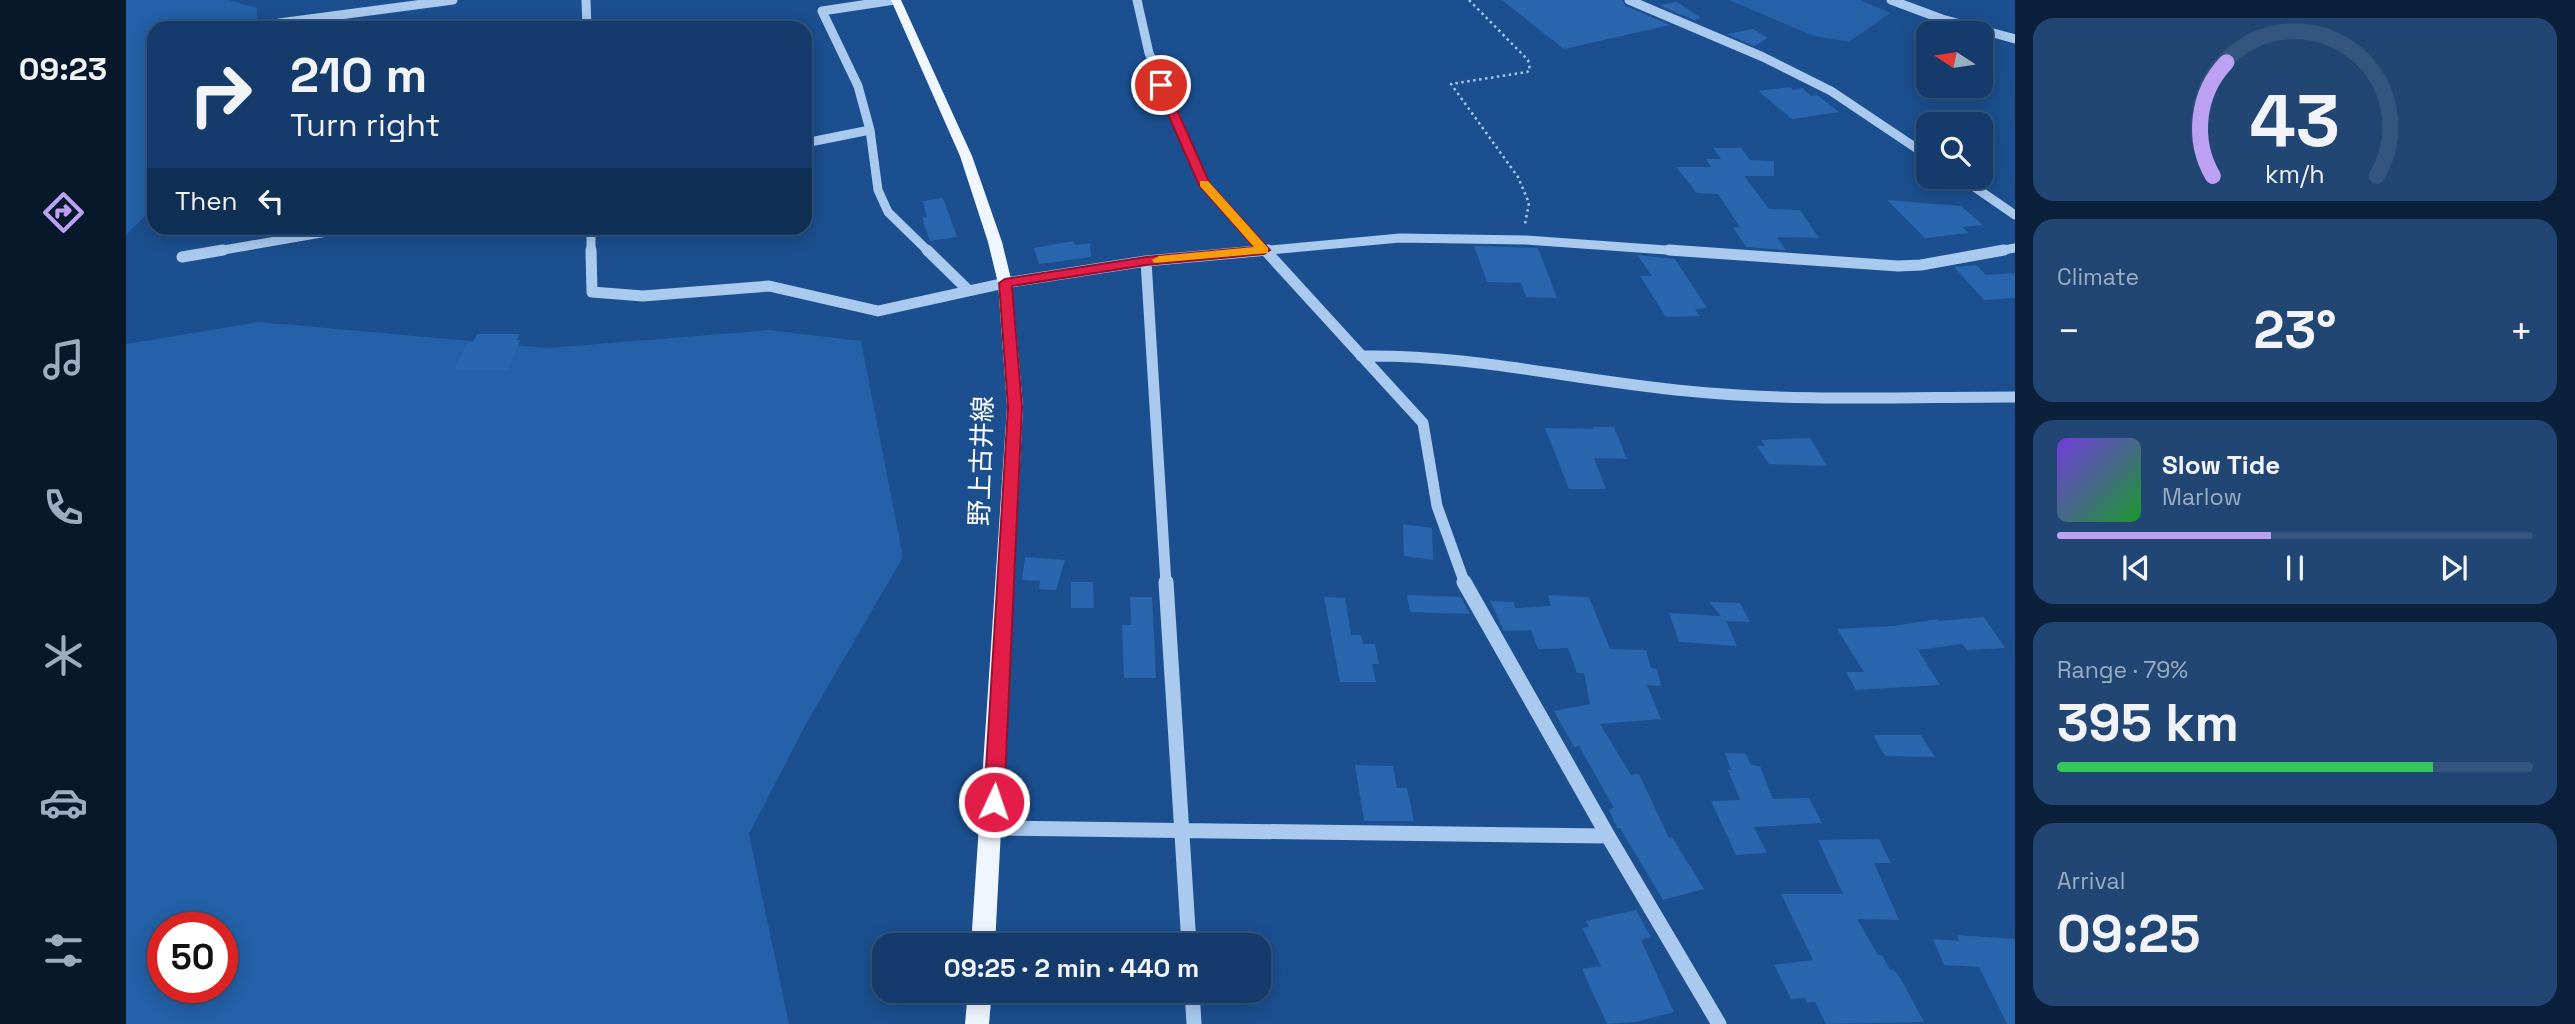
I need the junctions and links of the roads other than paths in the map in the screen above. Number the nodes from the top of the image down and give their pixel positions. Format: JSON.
{"nodes":[{"id":1,"x":453,"y":0,"type":"edge"},
{"id":2,"x":586,"y":0,"type":"edge"},
{"id":3,"x":895,"y":0,"type":"edge"},
{"id":4,"x":1137,"y":0,"type":"edge"},
{"id":5,"x":1629,"y":0,"type":"edge"},
{"id":6,"x":1891,"y":0,"type":"edge"},
{"id":7,"x":294,"y":21,"type":"edge"},
{"id":8,"x":587,"y":21,"type":"edge"},
{"id":9,"x":2015,"y":39,"type":"edge"},
{"id":10,"x":870,"y":130,"type":"junction"},
{"id":11,"x":812,"y":142,"type":"edge"},
{"id":12,"x":1916,"y":148,"type":"edge"},
{"id":13,"x":1977,"y":189,"type":"edge"},
{"id":14,"x":2015,"y":215,"type":"edge"},
{"id":15,"x":309,"y":235,"type":"edge"},
{"id":16,"x":590,"y":235,"type":"edge"},
{"id":17,"x":2015,"y":248,"type":"edge"},
{"id":18,"x":1264,"y":250,"type":"junction"},
{"id":19,"x":182,"y":257,"type":"dead end"},
{"id":20,"x":1146,"y":261,"type":"junction"},
{"id":21,"x":1005,"y":283,"type":"junction"},
{"id":22,"x":968,"y":290,"type":"junction"},
{"id":23,"x":1361,"y":356,"type":"junction"},
{"id":24,"x":2015,"y":397,"type":"edge"},
{"id":25,"x":992,"y":828,"type":"junction"},
{"id":26,"x":1182,"y":830,"type":"junction"},
{"id":27,"x":1608,"y":836,"type":"junction"},
{"id":28,"x":984,"y":933,"type":"edge"},
{"id":29,"x":1188,"y":933,"type":"edge"},
{"id":30,"x":979,"y":1003,"type":"edge"},
{"id":31,"x":1193,"y":1003,"type":"edge"},
{"id":32,"x":977,"y":1024,"type":"edge"},
{"id":33,"x":1194,"y":1024,"type":"edge"},
{"id":34,"x":1719,"y":1024,"type":"edge"}],
"edges":[{"from":1,"to":7,"type":"street"},
{"from":2,"to":8,"type":"street"},
{"from":3,"to":10,"type":"street"},
{"from":3,"to":21,"type":"main road","name":"野上古井線"},
{"from":4,"to":18,"type":"street"},
{"from":5,"to":12,"type":"street"},
{"from":6,"to":9,"type":"street"},
{"from":10,"to":11,"type":"street"},
{"from":10,"to":22,"type":"street"},
{"from":13,"to":14,"type":"street"},
{"from":15,"to":19,"type":"street"},
{"from":16,"to":22,"type":"street"},
{"from":17,"to":18,"type":"street"},
{"from":18,"to":20,"type":"street"},
{"from":18,"to":23,"type":"street"},
{"from":20,"to":21,"type":"street"},
{"from":20,"to":26,"type":"street"},
{"from":21,"to":22,"type":"street"},
{"from":21,"to":25,"type":"main road","name":"野上古井線"},
{"from":23,"to":24,"type":"street"},
{"from":23,"to":27,"type":"street"},
{"from":25,"to":26,"type":"street"},
{"from":25,"to":28,"type":"main road","name":"野上古井線"},
{"from":26,"to":27,"type":"street"},
{"from":26,"to":29,"type":"street"},
{"from":27,"to":34,"type":"street"},
{"from":30,"to":32,"type":"main road"},
{"from":31,"to":33,"type":"street"}]}
